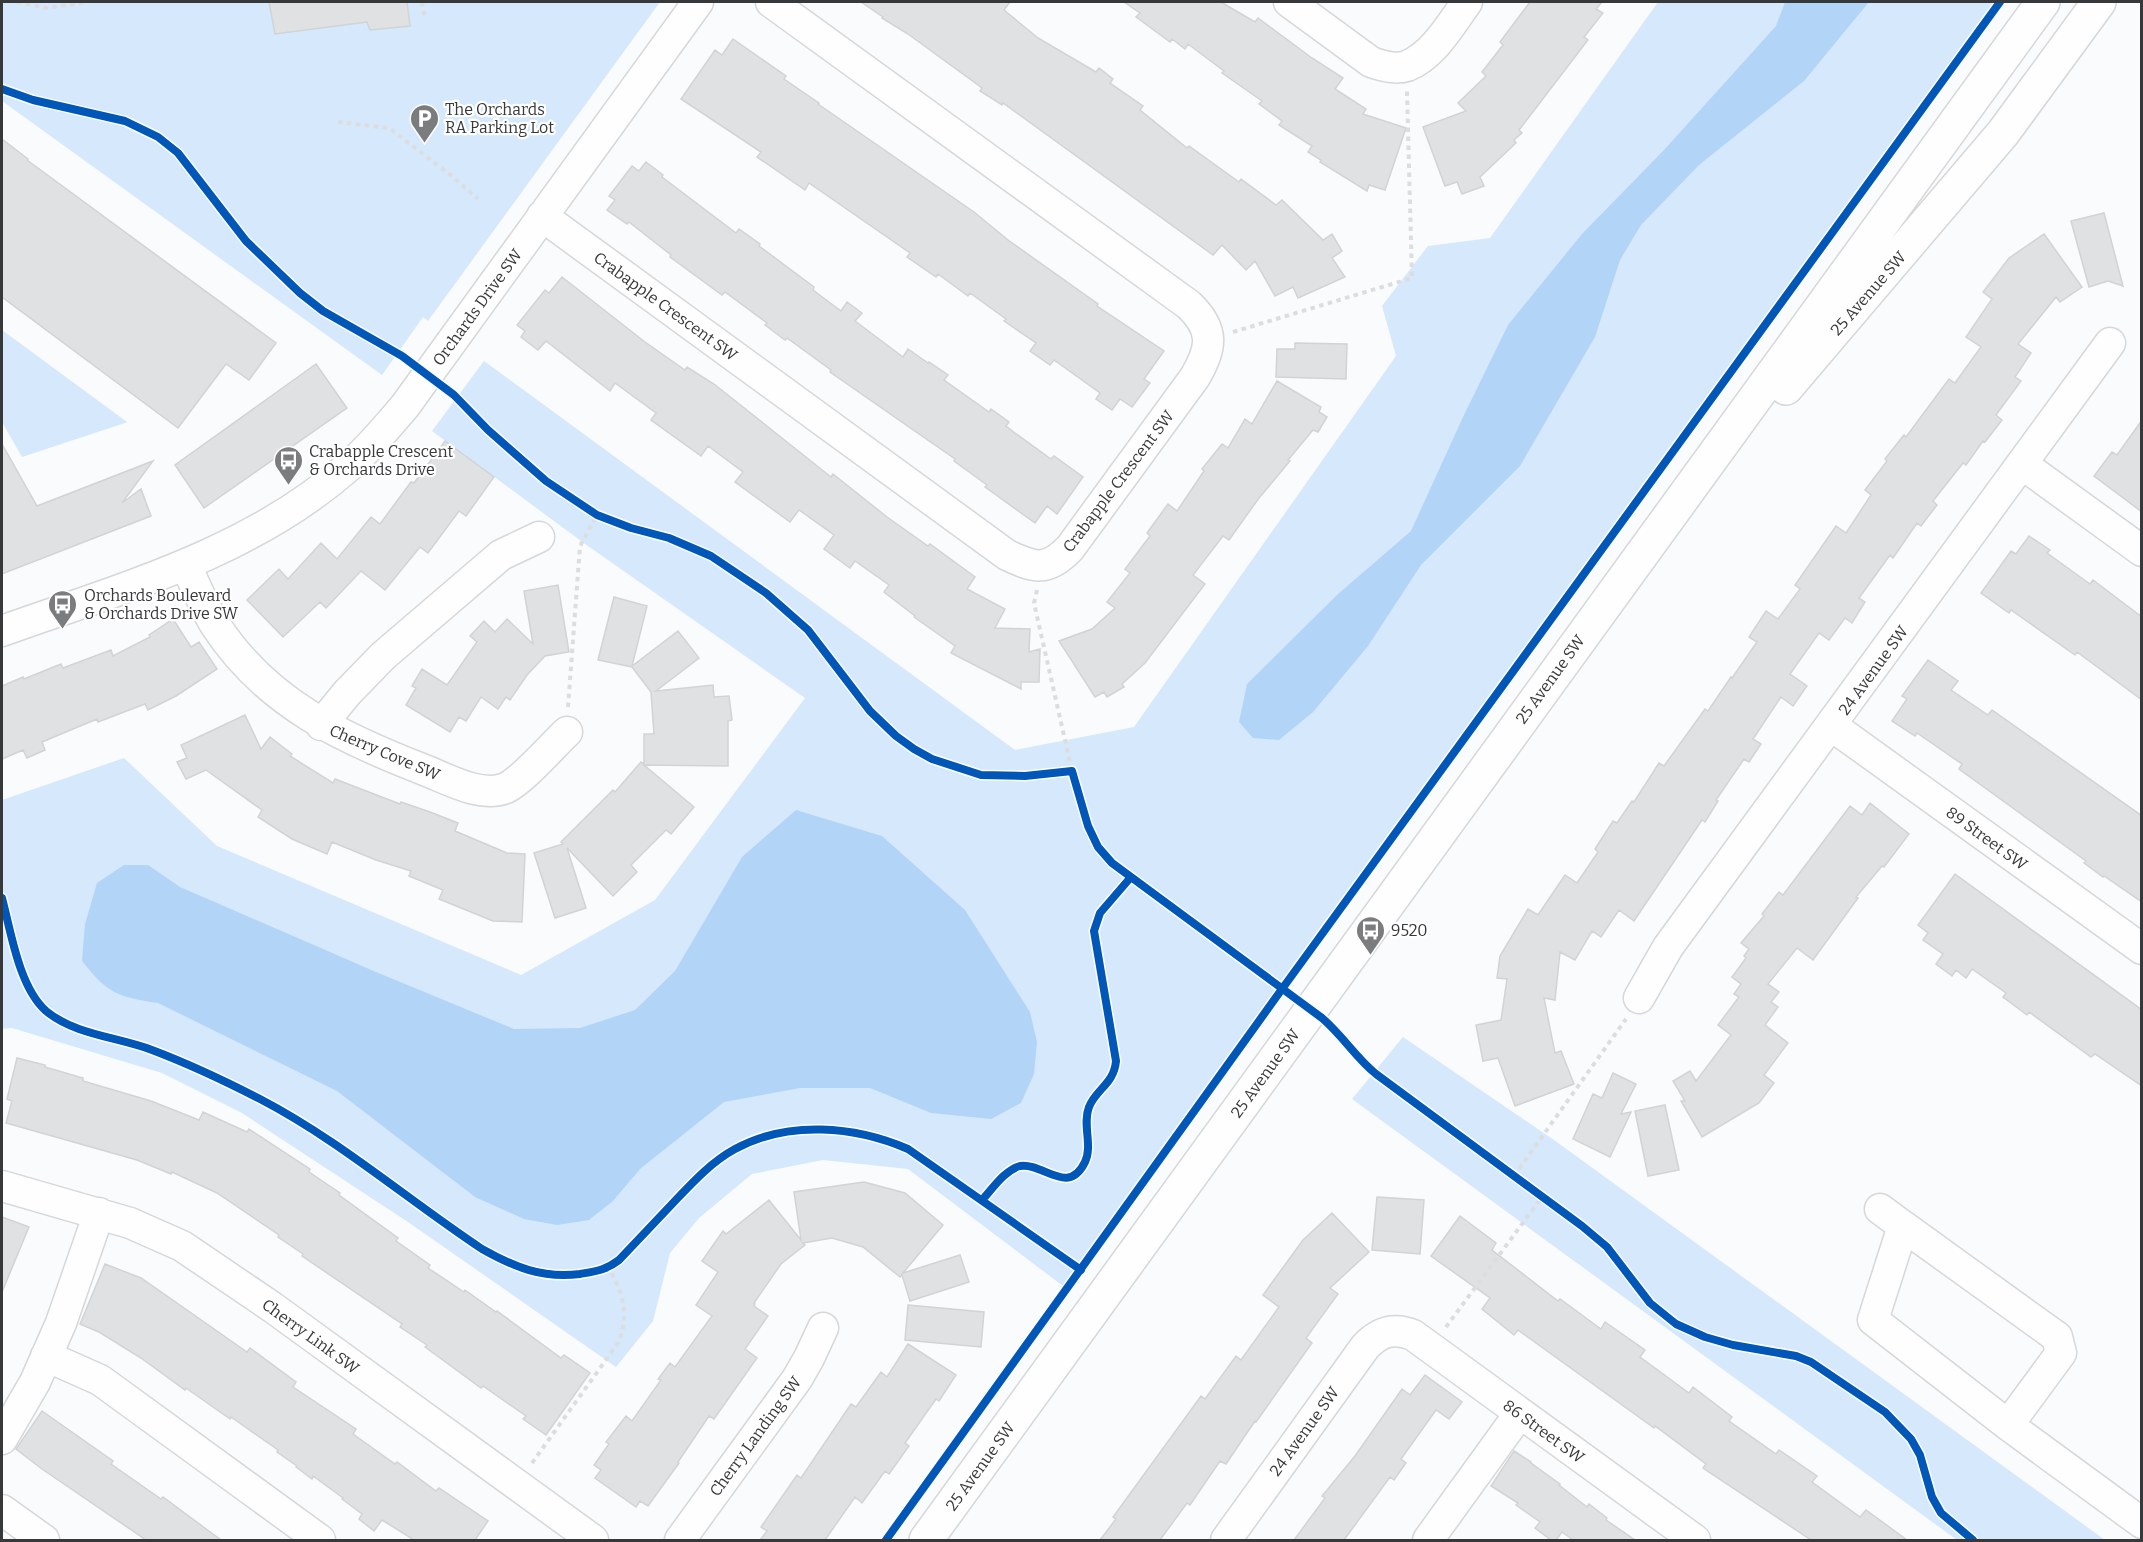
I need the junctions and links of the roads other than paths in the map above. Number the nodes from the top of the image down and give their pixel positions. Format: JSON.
{"nodes":[{"id":1,"x":698,"y":2,"type":"edge"},
{"id":2,"x":771,"y":2,"type":"edge"},
{"id":3,"x":1289,"y":2,"type":"edge"},
{"id":4,"x":1467,"y":2,"type":"edge"},
{"id":5,"x":2043,"y":2,"type":"edge"},
{"id":6,"x":2099,"y":2,"type":"edge"},
{"id":7,"x":543,"y":216,"type":"junction"},
{"id":8,"x":2110,"y":343,"type":"dead end"},
{"id":9,"x":2022,"y":464,"type":"junction"},
{"id":10,"x":539,"y":537,"type":"dead end"},
{"id":11,"x":2142,"y":552,"type":"edge"},
{"id":12,"x":186,"y":565,"type":"junction"},
{"id":13,"x":1625,"y":576,"type":"junction"},
{"id":14,"x":2,"y":632,"type":"edge"},
{"id":15,"x":321,"y":725,"type":"junction"},
{"id":16,"x":1832,"y":726,"type":"junction"},
{"id":17,"x":567,"y":732,"type":"road end"},
{"id":18,"x":2142,"y":949,"type":"edge"},
{"id":19,"x":1639,"y":998,"type":"road end"},
{"id":20,"x":2,"y":1186,"type":"edge"},
{"id":21,"x":99,"y":1213,"type":"junction"},
{"id":22,"x":823,"y":1328,"type":"dead end"},
{"id":23,"x":1390,"y":1331,"type":"joint"},
{"id":24,"x":46,"y":1356,"type":"junction"},
{"id":25,"x":1520,"y":1413,"type":"junction"},
{"id":26,"x":2008,"y":1425,"type":"junction"},
{"id":27,"x":2,"y":1439,"type":"edge"},
{"id":28,"x":2,"y":1510,"type":"edge"},
{"id":29,"x":2142,"y":1523,"type":"edge"},
{"id":30,"x":44,"y":1540,"type":"edge"},
{"id":31,"x":320,"y":1540,"type":"edge"},
{"id":32,"x":593,"y":1540,"type":"edge"},
{"id":33,"x":680,"y":1540,"type":"edge"},
{"id":34,"x":926,"y":1540,"type":"edge"},
{"id":35,"x":1226,"y":1540,"type":"edge"},
{"id":36,"x":1428,"y":1540,"type":"edge"},
{"id":37,"x":1695,"y":1540,"type":"edge"}],
"edges":[{"from":1,"to":7,"type":"street","name":"Orchards Drive SW"},
{"from":2,"to":7,"type":"street","name":"Crabapple Crescent SW"},
{"from":3,"to":4,"type":"street"},
{"from":5,"to":13,"type":"main road","name":"25 Avenue SW"},
{"from":6,"to":13,"type":"main road","name":"25 Avenue SW"},
{"from":7,"to":12,"type":"street","name":"Orchards Drive SW"},
{"from":8,"to":9,"type":"street","name":"24 Avenue SW"},
{"from":9,"to":11,"type":"street"},
{"from":9,"to":16,"type":"street","name":"24 Avenue SW"},
{"from":10,"to":15,"type":"street"},
{"from":12,"to":14,"type":"street","name":"Orchards Drive SW"},
{"from":12,"to":15,"type":"street","name":"Cherry Cove SW"},
{"from":13,"to":34,"type":"main road","name":"25 Avenue SW"},
{"from":15,"to":17,"type":"street","name":"Cherry Cove SW"},
{"from":16,"to":18,"type":"street","name":"89 Street SW"},
{"from":16,"to":19,"type":"street","name":"24 Avenue SW"},
{"from":20,"to":21,"type":"street","name":"Cherry Link SW"},
{"from":21,"to":24,"type":"street"},
{"from":21,"to":32,"type":"street","name":"Cherry Link SW"},
{"from":22,"to":33,"type":"street","name":"Cherry Landing SW"},
{"from":23,"to":25,"type":"street","name":"86 Street SW"},
{"from":23,"to":35,"type":"street","name":"24 Avenue SW"},
{"from":24,"to":27,"type":"street"},
{"from":24,"to":31,"type":"street"},
{"from":25,"to":36,"type":"street"},
{"from":25,"to":37,"type":"street","name":"86 Street SW"},
{"from":26,"to":26,"type":"street"},
{"from":26,"to":29,"type":"street"},
{"from":28,"to":30,"type":"street"}]}
